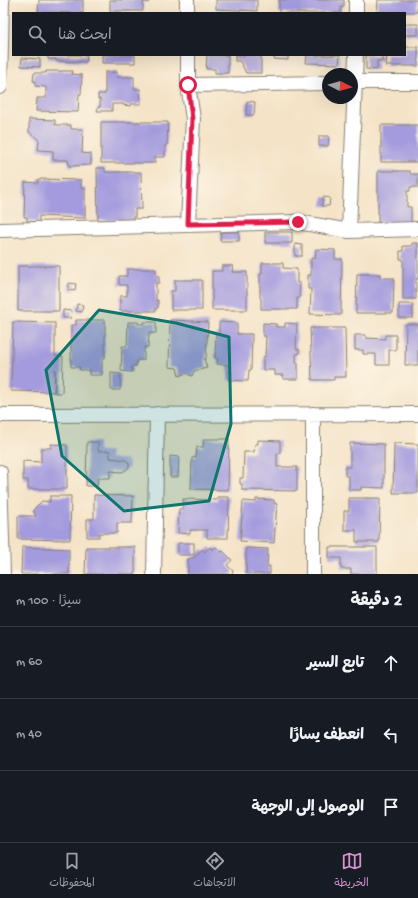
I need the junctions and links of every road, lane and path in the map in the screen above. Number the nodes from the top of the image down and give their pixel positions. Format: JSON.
{"nodes":[{"id":1,"x":2,"y":0,"type":"edge"},
{"id":2,"x":187,"y":0,"type":"edge"},
{"id":3,"x":356,"y":0,"type":"edge"},
{"id":4,"x":187,"y":12,"type":"edge"},
{"id":5,"x":356,"y":12,"type":"edge"},
{"id":6,"x":188,"y":56,"type":"edge"},
{"id":7,"x":356,"y":56,"type":"edge"},
{"id":8,"x":355,"y":68,"type":"edge"},
{"id":9,"x":358,"y":82,"type":"edge"},
{"id":10,"x":418,"y":82,"type":"edge"},
{"id":11,"x":322,"y":83,"type":"edge"},
{"id":12,"x":188,"y":85,"type":"junction"},
{"id":13,"x":0,"y":87,"type":"edge"},
{"id":14,"x":353,"y":104,"type":"edge"},
{"id":15,"x":188,"y":224,"type":"junction"},
{"id":16,"x":418,"y":229,"type":"edge"},
{"id":17,"x":0,"y":230,"type":"edge"},
{"id":18,"x":349,"y":231,"type":"junction"},
{"id":19,"x":0,"y":414,"type":"edge"},
{"id":20,"x":157,"y":414,"type":"junction"},
{"id":21,"x":313,"y":414,"type":"junction"},
{"id":22,"x":418,"y":414,"type":"edge"},
{"id":23,"x":0,"y":472,"type":"edge"},
{"id":24,"x":3,"y":574,"type":"edge"},
{"id":25,"x":154,"y":574,"type":"edge"},
{"id":26,"x":313,"y":574,"type":"edge"}],
"edges":[{"from":1,"to":13,"type":"street"},
{"from":2,"to":4,"type":"street"},
{"from":3,"to":5,"type":"street"},
{"from":6,"to":12,"type":"street"},
{"from":7,"to":8,"type":"street"},
{"from":9,"to":10,"type":"street"},
{"from":11,"to":12,"type":"street"},
{"from":12,"to":15,"type":"street"},
{"from":14,"to":18,"type":"street"},
{"from":15,"to":17,"type":"street"},
{"from":15,"to":18,"type":"street"},
{"from":16,"to":18,"type":"street"},
{"from":19,"to":20,"type":"street"},
{"from":20,"to":21,"type":"street"},
{"from":20,"to":25,"type":"street"},
{"from":21,"to":22,"type":"street"},
{"from":21,"to":26,"type":"street"},
{"from":23,"to":24,"type":"street"}]}
